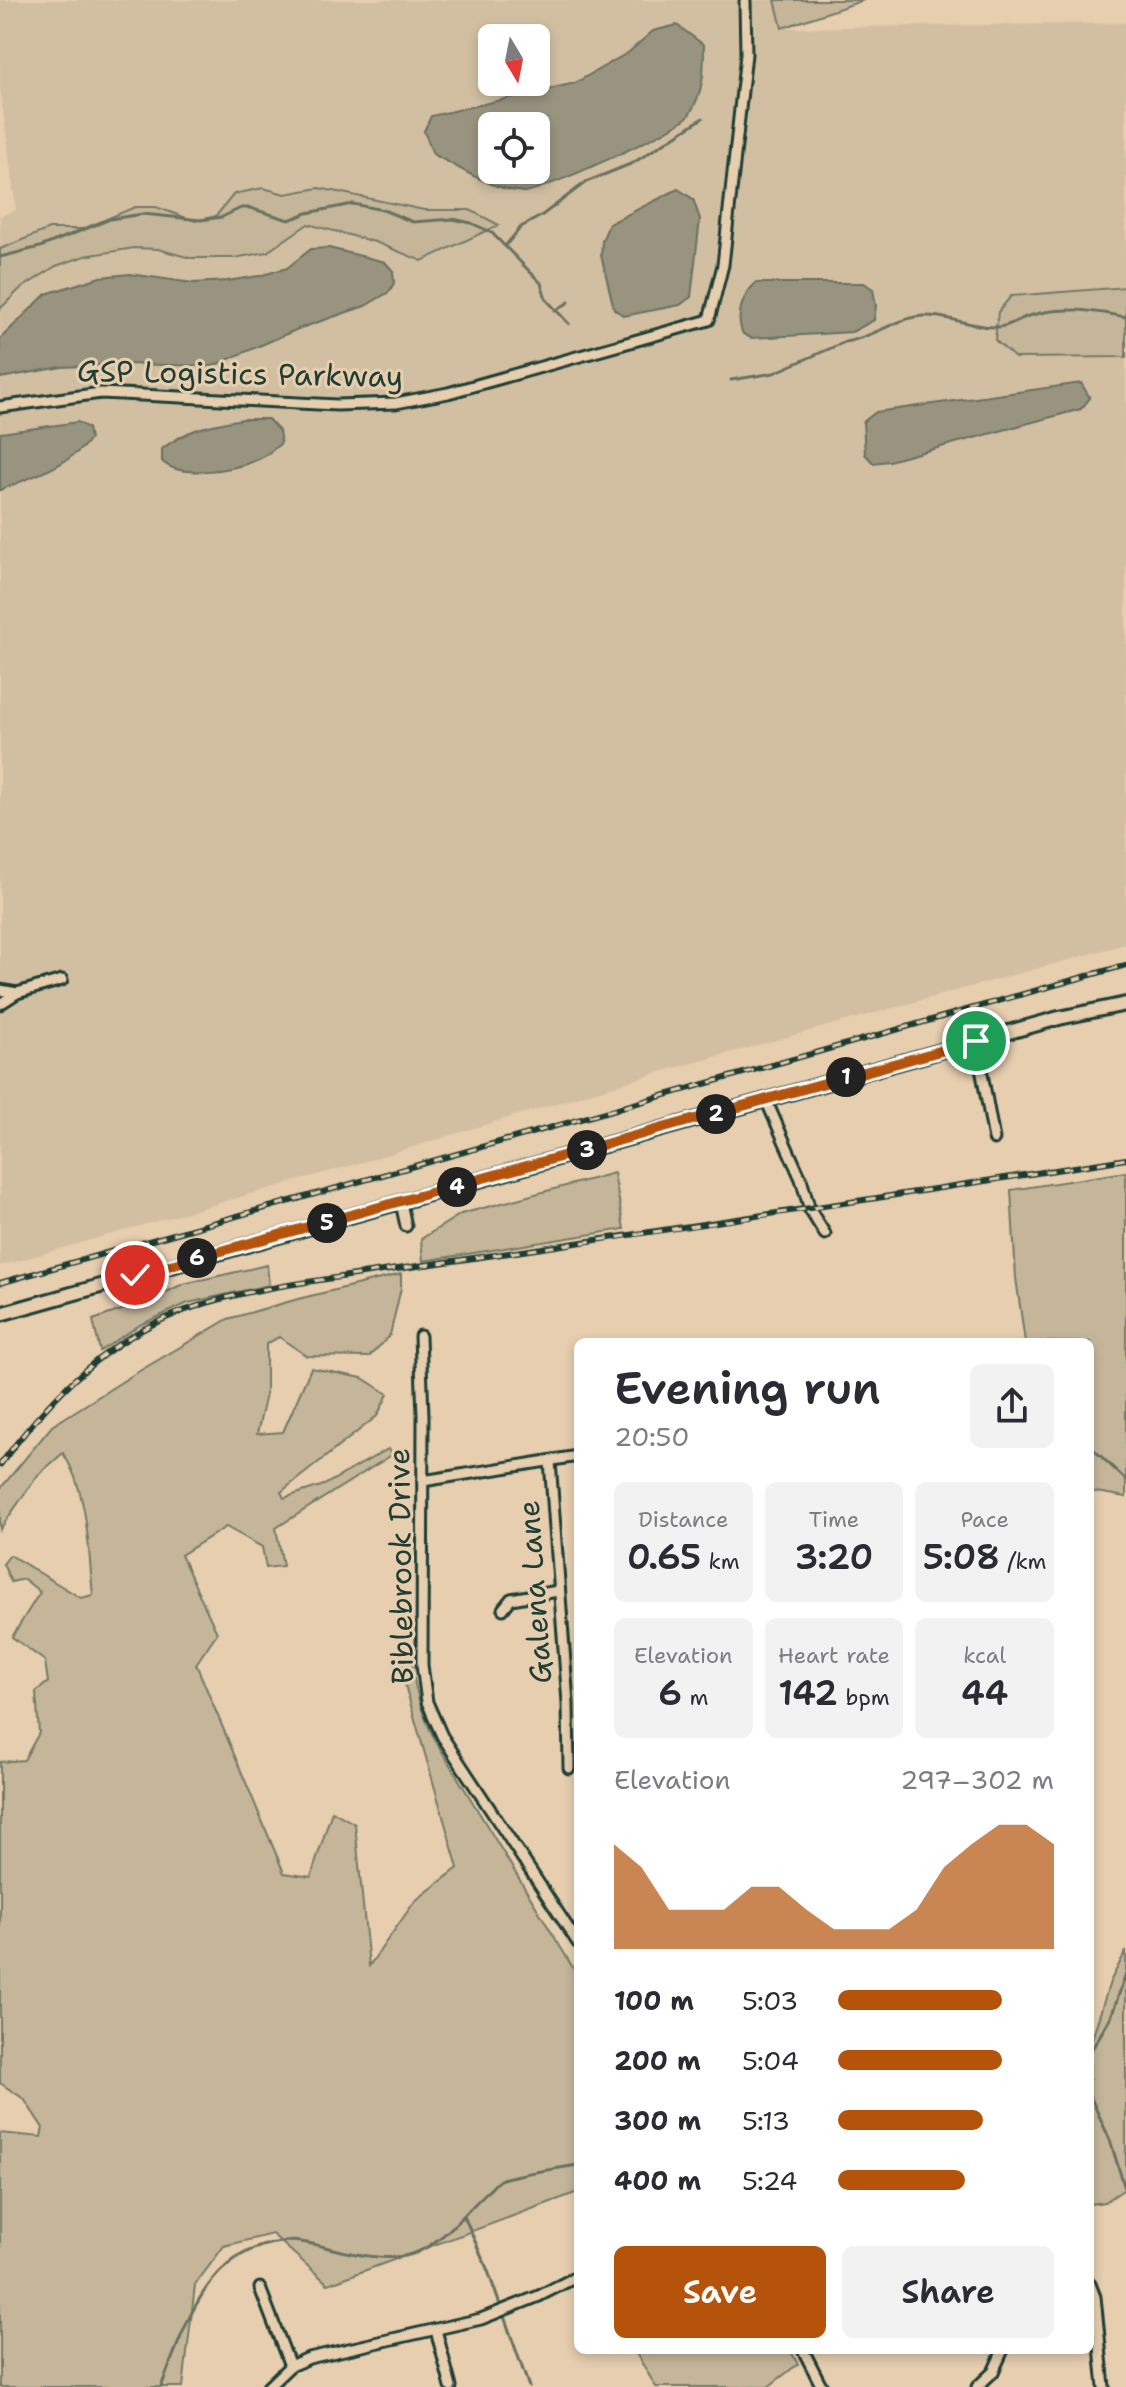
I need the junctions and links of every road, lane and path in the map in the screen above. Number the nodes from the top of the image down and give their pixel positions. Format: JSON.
{"nodes":[{"id":1,"x":745,"y":1,"type":"edge"},
{"id":2,"x":0,"y":407,"type":"edge"},
{"id":3,"x":62,"y":980,"type":"dead end"},
{"id":4,"x":0,"y":990,"type":"edge"},
{"id":5,"x":17,"y":993,"type":"junction"},
{"id":6,"x":0,"y":1004,"type":"edge"},
{"id":7,"x":1126,"y":1004,"type":"edge"},
{"id":8,"x":976,"y":1041,"type":"junction"},
{"id":9,"x":766,"y":1100,"type":"junction"},
{"id":10,"x":994,"y":1139,"type":"dead end"},
{"id":11,"x":401,"y":1203,"type":"junction"},
{"id":12,"x":406,"y":1226,"type":"dead end"},
{"id":13,"x":825,"y":1234,"type":"dead end"},
{"id":14,"x":0,"y":1314,"type":"edge"},
{"id":15,"x":420,"y":1336,"type":"dead end"},
{"id":16,"x":574,"y":1457,"type":"edge"},
{"id":17,"x":550,"y":1461,"type":"junction"},
{"id":18,"x":423,"y":1481,"type":"junction"},
{"id":19,"x":558,"y":1591,"type":"junction"},
{"id":20,"x":503,"y":1609,"type":"dead end"},
{"id":21,"x":573,"y":1702,"type":"edge"},
{"id":22,"x":569,"y":1768,"type":"dead end"},
{"id":23,"x":574,"y":1937,"type":"edge"},
{"id":24,"x":574,"y":2278,"type":"edge"},
{"id":25,"x":260,"y":2288,"type":"dead end"},
{"id":26,"x":1094,"y":2294,"type":"edge"},
{"id":27,"x":436,"y":2330,"type":"junction"},
{"id":28,"x":805,"y":2354,"type":"edge"},
{"id":29,"x":1001,"y":2354,"type":"edge"},
{"id":30,"x":290,"y":2366,"type":"junction"},
{"id":31,"x":268,"y":2387,"type":"edge"},
{"id":32,"x":451,"y":2387,"type":"edge"},
{"id":33,"x":822,"y":2387,"type":"edge"},
{"id":34,"x":977,"y":2387,"type":"edge"},
{"id":35,"x":1104,"y":2387,"type":"edge"}],
"edges":[{"from":1,"to":2,"type":"street","name":"GSP Logistics Parkway"},
{"from":3,"to":5,"type":"street"},
{"from":4,"to":5,"type":"street"},
{"from":5,"to":6,"type":"street"},
{"from":7,"to":8,"type":"main road"},
{"from":8,"to":9,"type":"main road"},
{"from":8,"to":10,"type":"street"},
{"from":9,"to":11,"type":"main road"},
{"from":9,"to":13,"type":"street"},
{"from":11,"to":12,"type":"street"},
{"from":11,"to":14,"type":"main road"},
{"from":15,"to":18,"type":"street","name":"Biblebrook Drive"},
{"from":16,"to":17,"type":"street"},
{"from":17,"to":18,"type":"street"},
{"from":17,"to":19,"type":"street","name":"Galena Lane"},
{"from":18,"to":23,"type":"street","name":"Biblebrook Drive"},
{"from":19,"to":20,"type":"street"},
{"from":19,"to":21,"type":"street","name":"Galena Lane"},
{"from":21,"to":22,"type":"street","name":"Galena Lane"},
{"from":24,"to":27,"type":"street"},
{"from":25,"to":30,"type":"street"},
{"from":26,"to":35,"type":"street"},
{"from":27,"to":30,"type":"street"},
{"from":27,"to":32,"type":"street"},
{"from":28,"to":33,"type":"street"},
{"from":29,"to":34,"type":"street"},
{"from":30,"to":31,"type":"street"}]}
